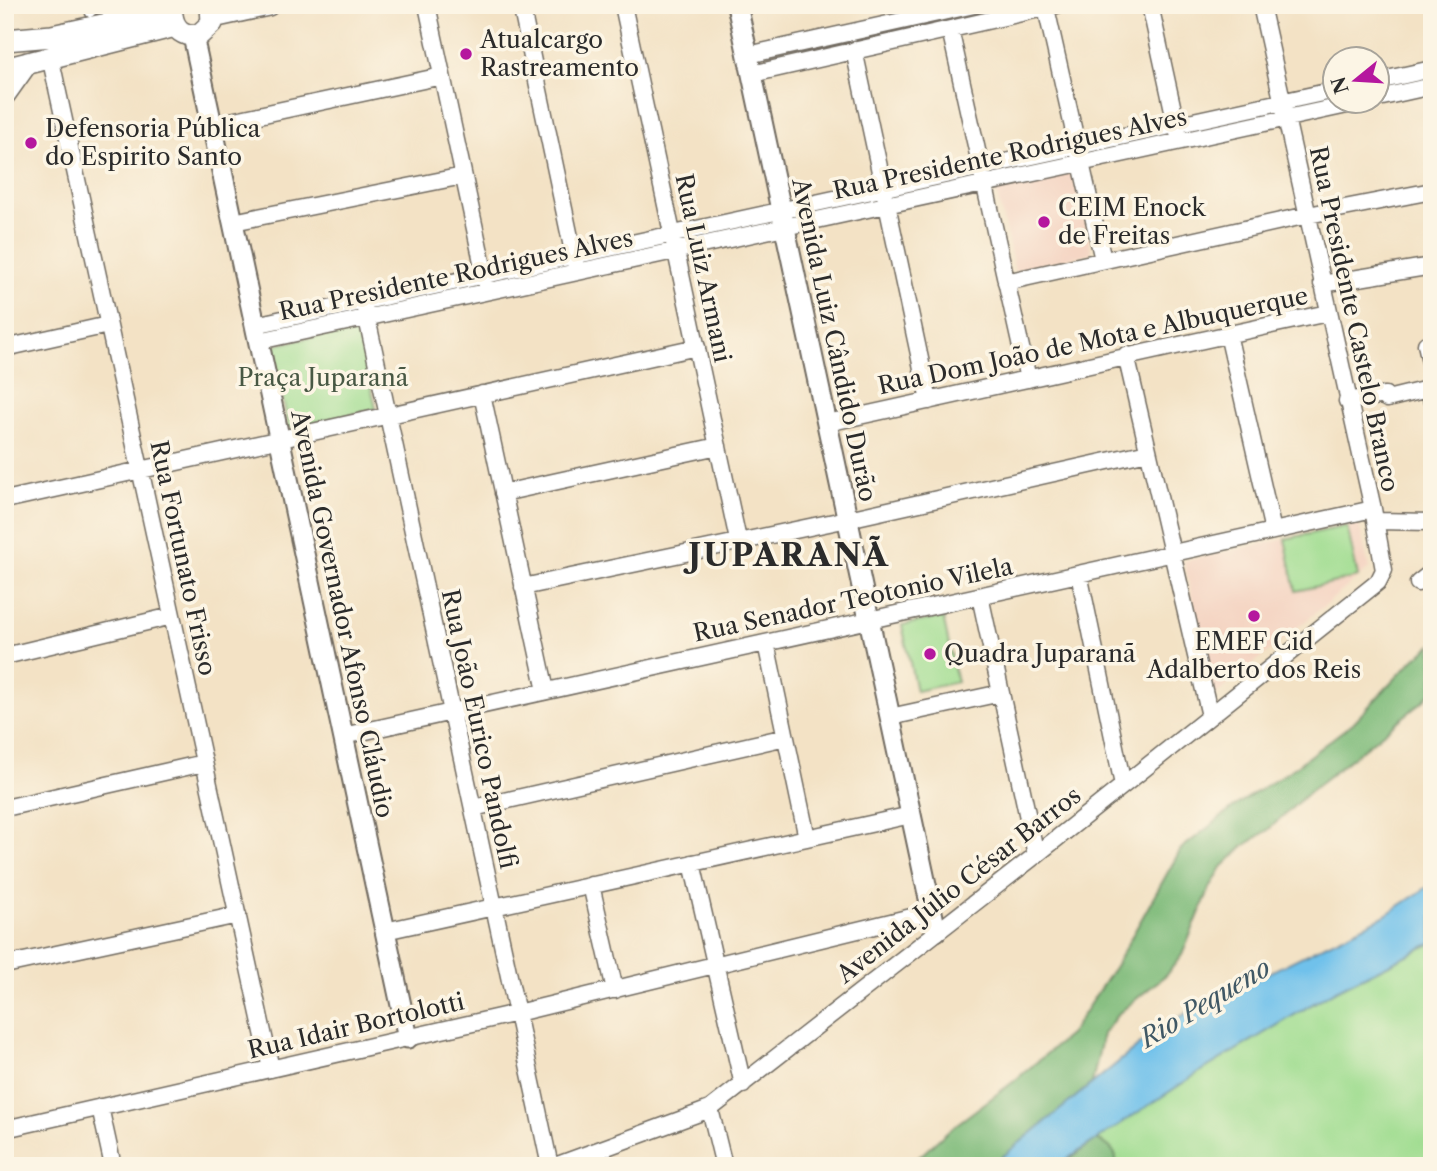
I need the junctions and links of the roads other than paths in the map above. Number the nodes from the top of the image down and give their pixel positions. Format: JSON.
{"nodes":[{"id":1,"x":100,"y":5,"type":"edge"},
{"id":2,"x":268,"y":5,"type":"edge"},
{"id":3,"x":427,"y":5,"type":"edge"},
{"id":4,"x":521,"y":5,"type":"edge"},
{"id":5,"x":623,"y":5,"type":"edge"},
{"id":6,"x":737,"y":5,"type":"edge"},
{"id":7,"x":1150,"y":5,"type":"edge"},
{"id":8,"x":1261,"y":5,"type":"edge"},
{"id":9,"x":970,"y":6,"type":"edge"},
{"id":10,"x":1052,"y":6,"type":"edge"},
{"id":11,"x":212,"y":11,"type":"edge"},
{"id":12,"x":90,"y":13,"type":"dead end"},
{"id":13,"x":179,"y":19,"type":"edge"},
{"id":14,"x":5,"y":24,"type":"edge"},
{"id":15,"x":950,"y":29,"type":"junction"},
{"id":16,"x":5,"y":40,"type":"edge"},
{"id":17,"x":51,"y":46,"type":"junction"},
{"id":18,"x":854,"y":50,"type":"junction"},
{"id":19,"x":27,"y":63,"type":"junction"},
{"id":20,"x":750,"y":65,"type":"junction"},
{"id":21,"x":5,"y":69,"type":"edge"},
{"id":22,"x":1432,"y":69,"type":"edge"},
{"id":23,"x":442,"y":76,"type":"junction"},
{"id":24,"x":1392,"y":78,"type":"edge"},
{"id":25,"x":1432,"y":86,"type":"edge"},
{"id":26,"x":5,"y":94,"type":"edge"},
{"id":27,"x":1322,"y":95,"type":"edge"},
{"id":28,"x":1392,"y":95,"type":"edge"},
{"id":29,"x":1322,"y":106,"type":"edge"},
{"id":30,"x":1284,"y":110,"type":"junction"},
{"id":31,"x":212,"y":125,"type":"junction"},
{"id":32,"x":1178,"y":133,"type":"junction"},
{"id":33,"x":1079,"y":154,"type":"junction"},
{"id":34,"x":983,"y":175,"type":"junction"},
{"id":35,"x":463,"y":176,"type":"junction"},
{"id":36,"x":1432,"y":191,"type":"edge"},
{"id":37,"x":885,"y":197,"type":"junction"},
{"id":38,"x":1308,"y":215,"type":"junction"},
{"id":39,"x":783,"y":219,"type":"junction"},
{"id":40,"x":233,"y":222,"type":"junction"},
{"id":41,"x":675,"y":242,"type":"junction"},
{"id":42,"x":1103,"y":260,"type":"junction"},
{"id":43,"x":576,"y":264,"type":"junction"},
{"id":44,"x":1432,"y":266,"type":"edge"},
{"id":45,"x":1006,"y":282,"type":"junction"},
{"id":46,"x":487,"y":283,"type":"junction"},
{"id":47,"x":1322,"y":284,"type":"junction"},
{"id":48,"x":365,"y":310,"type":"junction"},
{"id":49,"x":1328,"y":313,"type":"junction"},
{"id":50,"x":108,"y":325,"type":"junction"},
{"id":51,"x":257,"y":333,"type":"junction"},
{"id":52,"x":1227,"y":334,"type":"junction"},
{"id":53,"x":1432,"y":343,"type":"edge"},
{"id":54,"x":697,"y":347,"type":"junction"},
{"id":55,"x":5,"y":348,"type":"edge"},
{"id":56,"x":1126,"y":355,"type":"junction"},
{"id":57,"x":1432,"y":370,"type":"edge"},
{"id":58,"x":1028,"y":379,"type":"junction"},
{"id":59,"x":1431,"y":393,"type":"edge"},
{"id":60,"x":482,"y":394,"type":"junction"},
{"id":61,"x":929,"y":401,"type":"junction"},
{"id":62,"x":1348,"y":401,"type":"junction"},
{"id":63,"x":388,"y":415,"type":"junction"},
{"id":64,"x":827,"y":423,"type":"junction"},
{"id":65,"x":279,"y":439,"type":"junction"},
{"id":66,"x":718,"y":446,"type":"junction"},
{"id":67,"x":1148,"y":452,"type":"junction"},
{"id":68,"x":140,"y":470,"type":"junction"},
{"id":69,"x":503,"y":493,"type":"junction"},
{"id":70,"x":5,"y":500,"type":"edge"},
{"id":71,"x":1374,"y":515,"type":"junction"},
{"id":72,"x":848,"y":519,"type":"junction"},
{"id":73,"x":1432,"y":522,"type":"edge"},
{"id":74,"x":1273,"y":531,"type":"junction"},
{"id":75,"x":738,"y":540,"type":"junction"},
{"id":76,"x":1172,"y":553,"type":"junction"},
{"id":77,"x":1432,"y":572,"type":"edge"},
{"id":78,"x":1079,"y":574,"type":"junction"},
{"id":79,"x":1418,"y":583,"type":"dead end"},
{"id":80,"x":523,"y":587,"type":"junction"},
{"id":81,"x":1364,"y":595,"type":"joint"},
{"id":82,"x":980,"y":596,"type":"junction"},
{"id":83,"x":172,"y":616,"type":"junction"},
{"id":84,"x":869,"y":620,"type":"junction"},
{"id":85,"x":766,"y":643,"type":"junction"},
{"id":86,"x":5,"y":656,"type":"edge"},
{"id":87,"x":546,"y":691,"type":"junction"},
{"id":88,"x":1001,"y":693,"type":"junction"},
{"id":89,"x":452,"y":712,"type":"junction"},
{"id":90,"x":1210,"y":716,"type":"junction"},
{"id":91,"x":890,"y":717,"type":"junction"},
{"id":92,"x":343,"y":736,"type":"junction"},
{"id":93,"x":786,"y":737,"type":"junction"},
{"id":94,"x":204,"y":763,"type":"junction"},
{"id":95,"x":1124,"y":785,"type":"junction"},
{"id":96,"x":5,"y":808,"type":"edge"},
{"id":97,"x":473,"y":808,"type":"junction"},
{"id":98,"x":911,"y":815,"type":"junction"},
{"id":99,"x":807,"y":838,"type":"junction"},
{"id":100,"x":1036,"y":855,"type":"junction"},
{"id":101,"x":692,"y":863,"type":"junction"},
{"id":102,"x":591,"y":886,"type":"junction"},
{"id":103,"x":494,"y":907,"type":"junction"},
{"id":104,"x":932,"y":912,"type":"junction"},
{"id":105,"x":237,"y":915,"type":"junction"},
{"id":106,"x":385,"y":931,"type":"junction"},
{"id":107,"x":936,"y":931,"type":"junction"},
{"id":108,"x":5,"y":965,"type":"edge"},
{"id":109,"x":716,"y":966,"type":"junction"},
{"id":110,"x":615,"y":990,"type":"junction"},
{"id":111,"x":517,"y":1013,"type":"junction"},
{"id":112,"x":408,"y":1038,"type":"junction"},
{"id":113,"x":271,"y":1069,"type":"junction"},
{"id":114,"x":743,"y":1085,"type":"junction"},
{"id":115,"x":100,"y":1107,"type":"junction"},
{"id":116,"x":710,"y":1108,"type":"junction"},
{"id":117,"x":5,"y":1129,"type":"edge"},
{"id":118,"x":113,"y":1166,"type":"edge"},
{"id":119,"x":550,"y":1166,"type":"edge"},
{"id":120,"x":555,"y":1166,"type":"edge"},
{"id":121,"x":724,"y":1166,"type":"edge"}],
"edges":[{"from":1,"to":12,"type":"lane"},
{"from":2,"to":11,"type":"main road"},
{"from":3,"to":23,"type":"street"},
{"from":4,"to":43,"type":"street"},
{"from":5,"to":41,"type":"street","name":"Rua Luiz Armani"},
{"from":6,"to":20,"type":"street","name":"Avenida Luiz Cândido Durão"},
{"from":7,"to":32,"type":"street"},
{"from":8,"to":30,"type":"street","name":"Rua Presidente Castelo Branco"},
{"from":9,"to":20,"type":"street"},
{"from":10,"to":15,"type":"street"},
{"from":10,"to":33,"type":"street"},
{"from":11,"to":13,"type":"main road"},
{"from":13,"to":17,"type":"main road"},
{"from":13,"to":31,"type":"street","name":"Avenida Governador Afonso Cláudio"},
{"from":14,"to":17,"type":"main road"},
{"from":15,"to":18,"type":"street"},
{"from":15,"to":34,"type":"street"},
{"from":16,"to":17,"type":"main road"},
{"from":17,"to":19,"type":"main road"},
{"from":17,"to":50,"type":"street","name":"Rua Fortunato Frisso"},
{"from":18,"to":20,"type":"street"},
{"from":18,"to":37,"type":"street"},
{"from":19,"to":21,"type":"main road"},
{"from":19,"to":26,"type":"main road"},
{"from":20,"to":39,"type":"street","name":"Avenida Luiz Cândido Durão"},
{"from":22,"to":24,"type":"street"},
{"from":23,"to":31,"type":"street"},
{"from":23,"to":35,"type":"street"},
{"from":25,"to":28,"type":"street"},
{"from":27,"to":30,"type":"street","name":"Rua Presidente Rodrigues Alves"},
{"from":29,"to":30,"type":"street","name":"Rua Presidente Rodrigues Alves"},
{"from":30,"to":32,"type":"street","name":"Rua Presidente Rodrigues Alves"},
{"from":30,"to":38,"type":"street","name":"Rua Presidente Castelo Branco"},
{"from":31,"to":40,"type":"street","name":"Avenida Governador Afonso Cláudio"},
{"from":32,"to":33,"type":"street","name":"Rua Presidente Rodrigues Alves"},
{"from":33,"to":34,"type":"street","name":"Rua Presidente Rodrigues Alves"},
{"from":33,"to":42,"type":"street"},
{"from":34,"to":37,"type":"street","name":"Rua Presidente Rodrigues Alves"},
{"from":34,"to":45,"type":"street"},
{"from":35,"to":40,"type":"street"},
{"from":35,"to":46,"type":"street"},
{"from":36,"to":38,"type":"street"},
{"from":37,"to":39,"type":"street","name":"Rua Presidente Rodrigues Alves"},
{"from":37,"to":61,"type":"street"},
{"from":38,"to":42,"type":"street"},
{"from":38,"to":47,"type":"street","name":"Rua Presidente Castelo Branco"},
{"from":39,"to":41,"type":"street","name":"Rua Presidente Rodrigues Alves"},
{"from":39,"to":64,"type":"street","name":"Avenida Luiz Cândido Durão"},
{"from":40,"to":51,"type":"street","name":"Avenida Governador Afonso Cláudio"},
{"from":41,"to":43,"type":"street","name":"Rua Presidente Rodrigues Alves"},
{"from":41,"to":54,"type":"street","name":"Rua Luiz Armani"},
{"from":42,"to":45,"type":"street"},
{"from":43,"to":46,"type":"street","name":"Rua Presidente Rodrigues Alves"},
{"from":44,"to":47,"type":"street"},
{"from":45,"to":58,"type":"street"},
{"from":46,"to":48,"type":"street","name":"Rua Presidente Rodrigues Alves"},
{"from":47,"to":49,"type":"street","name":"Rua Presidente Castelo Branco"},
{"from":48,"to":51,"type":"street","name":"Rua Presidente Rodrigues Alves"},
{"from":48,"to":63,"type":"street","name":"Rua João Eurico Pandolfi"},
{"from":49,"to":52,"type":"street","name":"Rua Dom João de Mota e Albuquerque"},
{"from":49,"to":62,"type":"street","name":"Rua Presidente Castelo Branco"},
{"from":50,"to":55,"type":"street"},
{"from":50,"to":68,"type":"street","name":"Rua Fortunato Frisso"},
{"from":51,"to":65,"type":"street","name":"Avenida Governador Afonso Cláudio"},
{"from":52,"to":56,"type":"street","name":"Rua Dom João de Mota e Albuquerque"},
{"from":52,"to":74,"type":"street"},
{"from":53,"to":57,"type":"street"},
{"from":54,"to":60,"type":"street"},
{"from":54,"to":66,"type":"street","name":"Rua Luiz Armani"},
{"from":56,"to":58,"type":"street","name":"Rua Dom João de Mota e Albuquerque"},
{"from":56,"to":67,"type":"street"},
{"from":58,"to":61,"type":"street","name":"Rua Dom João de Mota e Albuquerque"},
{"from":59,"to":62,"type":"street"},
{"from":60,"to":63,"type":"street"},
{"from":60,"to":69,"type":"street"},
{"from":61,"to":64,"type":"street","name":"Rua Dom João de Mota e Albuquerque"},
{"from":62,"to":71,"type":"street","name":"Rua Presidente Castelo Branco"},
{"from":63,"to":65,"type":"street"},
{"from":63,"to":89,"type":"street","name":"Rua João Eurico Pandolfi"},
{"from":64,"to":72,"type":"street","name":"Avenida Luiz Cândido Durão"},
{"from":65,"to":68,"type":"street"},
{"from":65,"to":92,"type":"street","name":"Avenida Governador Afonso Cláudio"},
{"from":66,"to":69,"type":"street"},
{"from":66,"to":75,"type":"street","name":"Rua Luiz Armani"},
{"from":67,"to":72,"type":"street"},
{"from":67,"to":76,"type":"street"},
{"from":68,"to":70,"type":"street"},
{"from":68,"to":83,"type":"street","name":"Rua Fortunato Frisso"},
{"from":69,"to":80,"type":"street"},
{"from":71,"to":73,"type":"street","name":"Rua Senador Teotonio Vilela"},
{"from":71,"to":74,"type":"street","name":"Rua Senador Teotonio Vilela"},
{"from":71,"to":81,"type":"street","name":"Rua Presidente Castelo Branco"},
{"from":72,"to":75,"type":"street"},
{"from":72,"to":84,"type":"street","name":"Avenida Luiz Cândido Durão"},
{"from":74,"to":76,"type":"street","name":"Rua Senador Teotonio Vilela"},
{"from":75,"to":80,"type":"street"},
{"from":76,"to":78,"type":"street","name":"Rua Senador Teotonio Vilela"},
{"from":76,"to":90,"type":"street"},
{"from":77,"to":79,"type":"street"},
{"from":78,"to":82,"type":"street","name":"Rua Senador Teotonio Vilela"},
{"from":78,"to":95,"type":"street"},
{"from":80,"to":87,"type":"street"},
{"from":81,"to":90,"type":"street","name":"Avenida Júlio César Barros"},
{"from":82,"to":84,"type":"street","name":"Rua Senador Teotonio Vilela"},
{"from":82,"to":88,"type":"street"},
{"from":83,"to":86,"type":"street"},
{"from":83,"to":94,"type":"street","name":"Rua Fortunato Frisso"},
{"from":84,"to":85,"type":"street","name":"Rua Senador Teotonio Vilela"},
{"from":84,"to":91,"type":"street","name":"Avenida Luiz Cândido Durão"},
{"from":85,"to":87,"type":"street","name":"Rua Senador Teotonio Vilela"},
{"from":85,"to":93,"type":"street"},
{"from":87,"to":89,"type":"street","name":"Rua Senador Teotonio Vilela"},
{"from":88,"to":91,"type":"street"},
{"from":88,"to":100,"type":"street"},
{"from":89,"to":92,"type":"street","name":"Rua Senador Teotonio Vilela"},
{"from":89,"to":97,"type":"street","name":"Rua João Eurico Pandolfi"},
{"from":90,"to":95,"type":"street","name":"Avenida Júlio César Barros"},
{"from":91,"to":98,"type":"street","name":"Avenida Luiz Cândido Durão"},
{"from":92,"to":106,"type":"street","name":"Avenida Governador Afonso Cláudio"},
{"from":93,"to":97,"type":"street"},
{"from":93,"to":99,"type":"street"},
{"from":94,"to":96,"type":"street"},
{"from":94,"to":105,"type":"street","name":"Rua Fortunato Frisso"},
{"from":95,"to":100,"type":"street","name":"Avenida Júlio César Barros"},
{"from":97,"to":103,"type":"street","name":"Rua João Eurico Pandolfi"},
{"from":98,"to":99,"type":"street"},
{"from":98,"to":104,"type":"street","name":"Avenida Luiz Cândido Durão"},
{"from":99,"to":101,"type":"street"},
{"from":100,"to":107,"type":"street","name":"Avenida Júlio César Barros"},
{"from":101,"to":102,"type":"street"},
{"from":101,"to":109,"type":"street"},
{"from":102,"to":103,"type":"street"},
{"from":102,"to":110,"type":"street"},
{"from":103,"to":106,"type":"street"},
{"from":103,"to":111,"type":"street","name":"Rua João Eurico Pandolfi"},
{"from":104,"to":107,"type":"street","name":"Avenida Luiz Cândido Durão"},
{"from":104,"to":109,"type":"street","name":"Rua Idair Bortolotti"},
{"from":105,"to":108,"type":"street"},
{"from":105,"to":113,"type":"street","name":"Rua Fortunato Frisso"},
{"from":106,"to":112,"type":"street","name":"Avenida Governador Afonso Cláudio"},
{"from":107,"to":114,"type":"street","name":"Avenida Júlio César Barros"},
{"from":109,"to":110,"type":"street","name":"Rua Idair Bortolotti"},
{"from":109,"to":114,"type":"street"},
{"from":110,"to":111,"type":"street","name":"Rua Idair Bortolotti"},
{"from":111,"to":112,"type":"street","name":"Rua Idair Bortolotti"},
{"from":111,"to":119,"type":"street","name":"Rua João Eurico Pandolfi"},
{"from":112,"to":113,"type":"street","name":"Rua Idair Bortolotti"},
{"from":113,"to":115,"type":"street","name":"Rua Idair Bortolotti"},
{"from":114,"to":116,"type":"street","name":"Avenida Júlio César Barros"},
{"from":115,"to":117,"type":"street","name":"Rua Idair Bortolotti"},
{"from":115,"to":118,"type":"street"},
{"from":116,"to":120,"type":"street","name":"Avenida Júlio César Barros"},
{"from":116,"to":121,"type":"street"}]}
